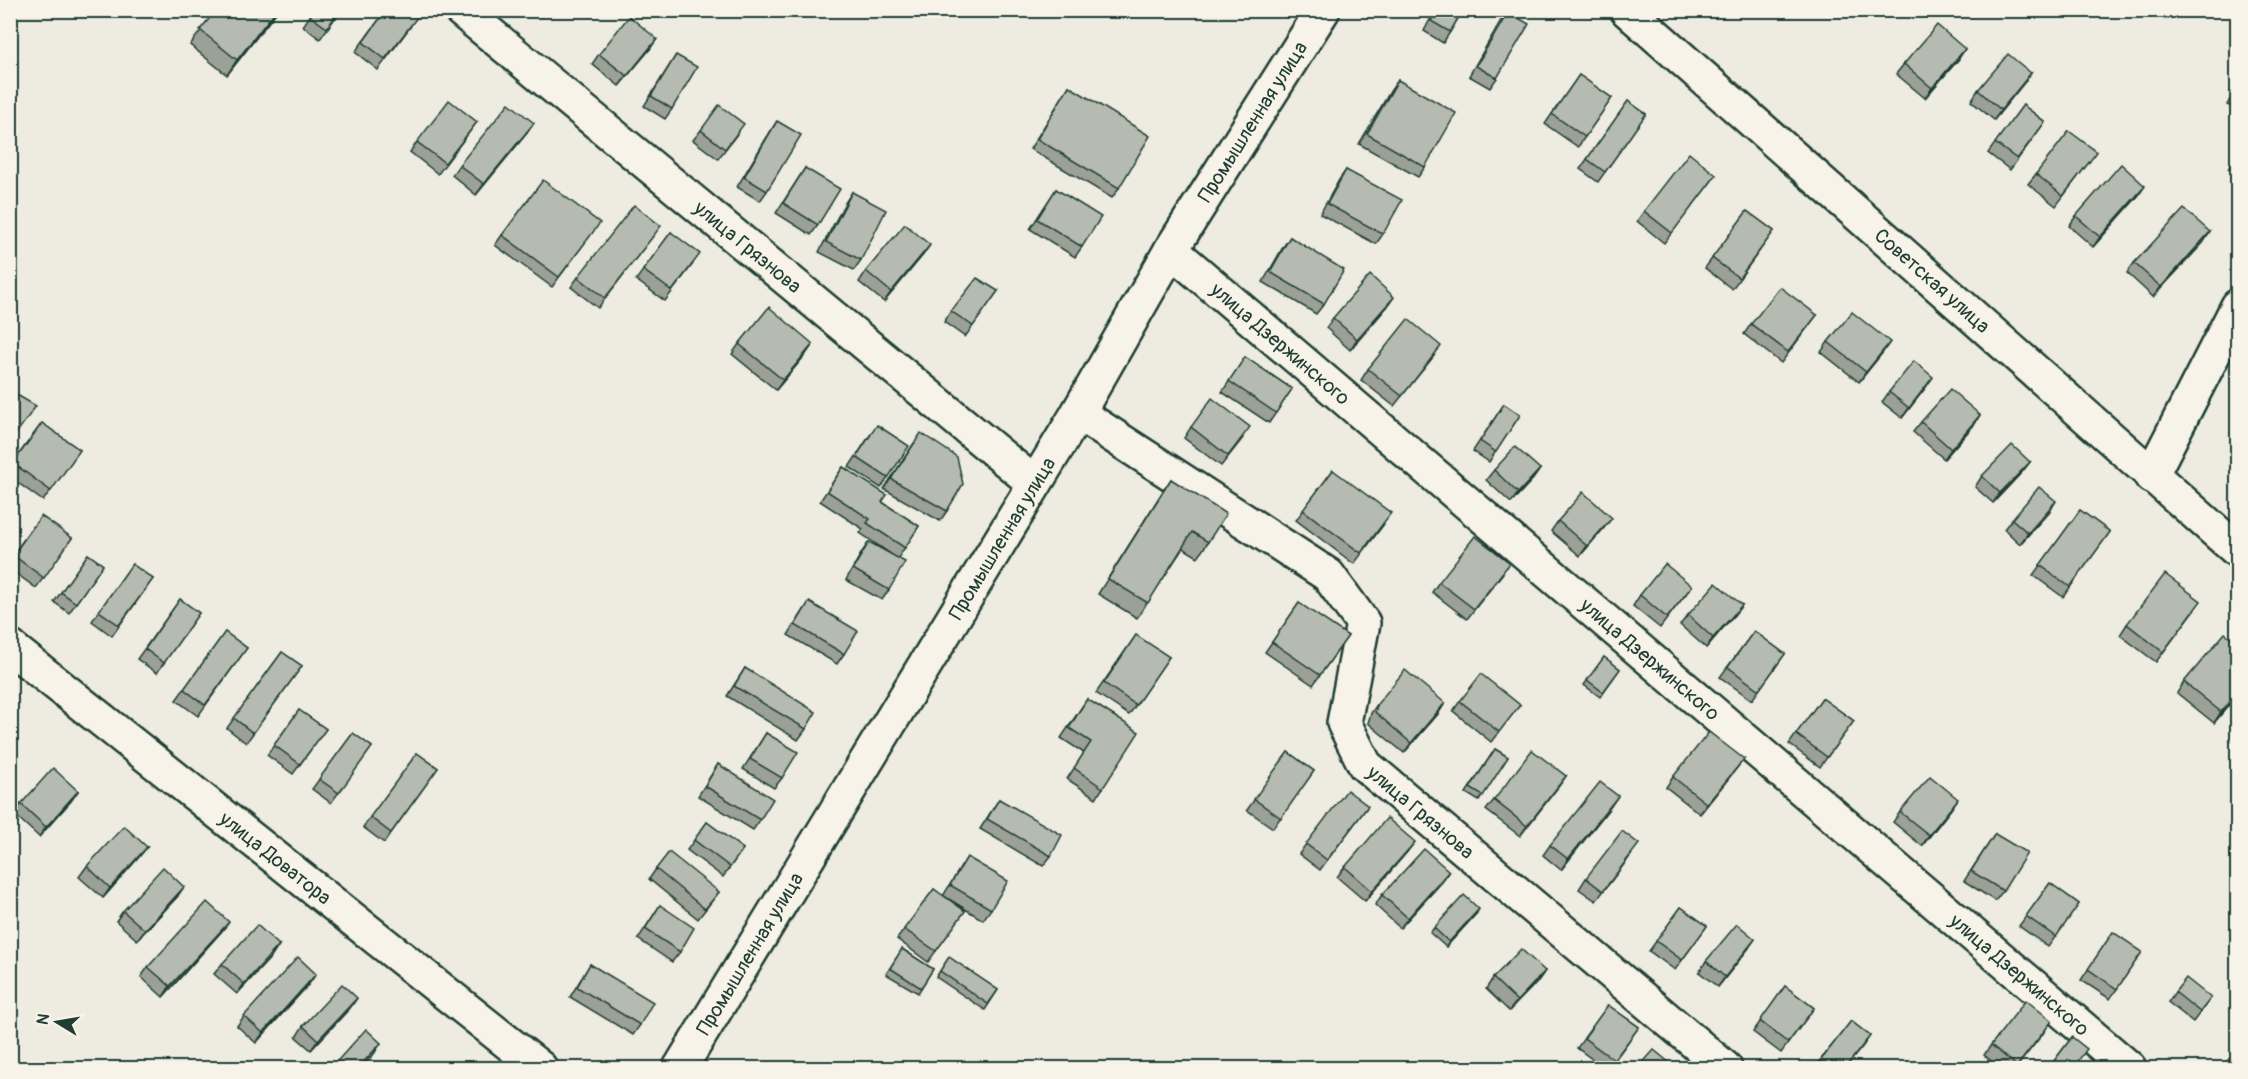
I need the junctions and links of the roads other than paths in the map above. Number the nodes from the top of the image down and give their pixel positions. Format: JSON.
{"nodes":[{"id":1,"x":460,"y":10,"type":"edge"},
{"id":2,"x":1323,"y":10,"type":"edge"},
{"id":3,"x":1627,"y":10,"type":"edge"},
{"id":4,"x":1171,"y":250,"type":"junction"},
{"id":5,"x":2238,"y":306,"type":"edge"},
{"id":6,"x":1078,"y":413,"type":"junction"},
{"id":7,"x":2151,"y":476,"type":"junction"},
{"id":8,"x":1034,"y":483,"type":"junction"},
{"id":9,"x":2238,"y":551,"type":"edge"},
{"id":10,"x":10,"y":647,"type":"edge"},
{"id":11,"x":540,"y":1068,"type":"edge"},
{"id":12,"x":680,"y":1068,"type":"edge"},
{"id":13,"x":1725,"y":1068,"type":"edge"},
{"id":14,"x":2129,"y":1068,"type":"edge"}],
"edges":[{"from":1,"to":8,"type":"street","name":"улица Грязнова"},
{"from":2,"to":4,"type":"street","name":"Промышленная улица"},
{"from":3,"to":7,"type":"street","name":"Советская улица"},
{"from":4,"to":6,"type":"street","name":"Промышленная улица"},
{"from":4,"to":14,"type":"street","name":"улица Дзержинского"},
{"from":5,"to":7,"type":"street"},
{"from":6,"to":8,"type":"street","name":"Промышленная улица"},
{"from":6,"to":13,"type":"street","name":"улица Грязнова"},
{"from":7,"to":9,"type":"street","name":"Советская улица"},
{"from":8,"to":12,"type":"street","name":"Промышленная улица"},
{"from":10,"to":11,"type":"street","name":"улица Доватора"}]}
